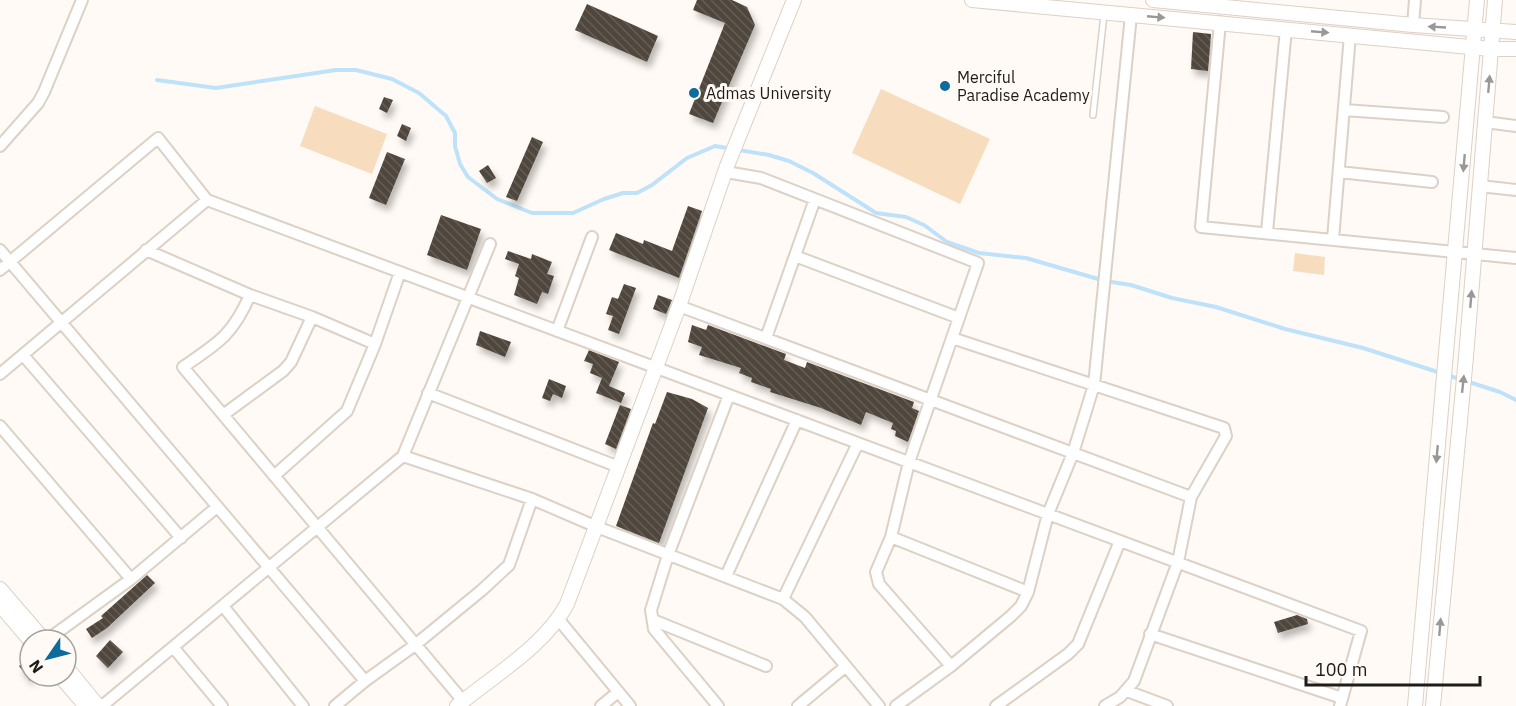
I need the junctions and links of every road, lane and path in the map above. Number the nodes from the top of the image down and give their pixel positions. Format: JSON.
{"nodes":[{"id":1,"x":82,"y":0,"type":"edge"},
{"id":2,"x":794,"y":0,"type":"edge"},
{"id":3,"x":972,"y":0,"type":"edge"},
{"id":4,"x":1153,"y":0,"type":"edge"},
{"id":5,"x":1415,"y":0,"type":"edge"},
{"id":6,"x":1477,"y":0,"type":"edge"},
{"id":7,"x":1495,"y":0,"type":"edge"},
{"id":8,"x":997,"y":2,"type":"edge"},
{"id":9,"x":1222,"y":3,"type":"edge"},
{"id":10,"x":1104,"y":13,"type":"junction"},
{"id":11,"x":1131,"y":15,"type":"junction"},
{"id":12,"x":1220,"y":22,"type":"junction"},
{"id":13,"x":1413,"y":25,"type":"junction"},
{"id":14,"x":1286,"y":29,"type":"junction"},
{"id":15,"x":1474,"y":29,"type":"junction"},
{"id":16,"x":1493,"y":30,"type":"junction"},
{"id":17,"x":1516,"y":32,"type":"edge"},
{"id":18,"x":1350,"y":35,"type":"junction"},
{"id":19,"x":1474,"y":48,"type":"junction"},
{"id":20,"x":1491,"y":49,"type":"junction"},
{"id":21,"x":1516,"y":49,"type":"edge"},
{"id":22,"x":1344,"y":110,"type":"junction"},
{"id":23,"x":1093,"y":115,"type":"dead end"},
{"id":24,"x":1443,"y":117,"type":"dead end"},
{"id":25,"x":1485,"y":122,"type":"junction"},
{"id":26,"x":1516,"y":126,"type":"edge"},
{"id":27,"x":0,"y":146,"type":"edge"},
{"id":28,"x":726,"y":169,"type":"junction"},
{"id":29,"x":1339,"y":172,"type":"junction"},
{"id":30,"x":1432,"y":182,"type":"dead end"},
{"id":31,"x":1479,"y":186,"type":"junction"},
{"id":32,"x":1516,"y":190,"type":"edge"},
{"id":33,"x":207,"y":200,"type":"junction"},
{"id":34,"x":815,"y":200,"type":"junction"},
{"id":35,"x":1267,"y":232,"type":"junction"},
{"id":36,"x":592,"y":237,"type":"dead end"},
{"id":37,"x":1333,"y":239,"type":"junction"},
{"id":38,"x":490,"y":244,"type":"dead end"},
{"id":39,"x":0,"y":250,"type":"edge"},
{"id":40,"x":146,"y":250,"type":"junction"},
{"id":41,"x":1456,"y":252,"type":"junction"},
{"id":42,"x":1474,"y":253,"type":"junction"},
{"id":43,"x":795,"y":256,"type":"junction"},
{"id":44,"x":1516,"y":258,"type":"edge"},
{"id":45,"x":10,"y":262,"type":"junction"},
{"id":46,"x":0,"y":270,"type":"edge"},
{"id":47,"x":400,"y":272,"type":"junction"},
{"id":48,"x":250,"y":295,"type":"junction"},
{"id":49,"x":468,"y":298,"type":"junction"},
{"id":50,"x":679,"y":306,"type":"junction"},
{"id":51,"x":312,"y":317,"type":"junction"},
{"id":52,"x":959,"y":318,"type":"junction"},
{"id":53,"x":62,"y":322,"type":"junction"},
{"id":54,"x":557,"y":331,"type":"junction"},
{"id":55,"x":766,"y":338,"type":"junction"},
{"id":56,"x":952,"y":338,"type":"junction"},
{"id":57,"x":375,"y":344,"type":"junction"},
{"id":58,"x":23,"y":355,"type":"junction"},
{"id":59,"x":656,"y":368,"type":"junction"},
{"id":60,"x":0,"y":374,"type":"edge"},
{"id":61,"x":1094,"y":385,"type":"junction"},
{"id":62,"x":428,"y":393,"type":"junction"},
{"id":63,"x":729,"y":395,"type":"junction"},
{"id":64,"x":930,"y":400,"type":"junction"},
{"id":65,"x":223,"y":415,"type":"junction"},
{"id":66,"x":797,"y":420,"type":"junction"},
{"id":67,"x":0,"y":426,"type":"edge"},
{"id":68,"x":858,"y":443,"type":"junction"},
{"id":69,"x":1073,"y":453,"type":"junction"},
{"id":70,"x":403,"y":456,"type":"junction"},
{"id":71,"x":909,"y":462,"type":"junction"},
{"id":72,"x":619,"y":467,"type":"junction"},
{"id":73,"x":274,"y":476,"type":"junction"},
{"id":74,"x":1191,"y":497,"type":"junction"},
{"id":75,"x":532,"y":499,"type":"junction"},
{"id":76,"x":217,"y":507,"type":"junction"},
{"id":77,"x":1048,"y":514,"type":"junction"},
{"id":78,"x":317,"y":527,"type":"junction"},
{"id":79,"x":597,"y":527,"type":"junction"},
{"id":80,"x":891,"y":537,"type":"junction"},
{"id":81,"x":181,"y":538,"type":"junction"},
{"id":82,"x":1120,"y":541,"type":"junction"},
{"id":83,"x":668,"y":555,"type":"junction"},
{"id":84,"x":1178,"y":562,"type":"junction"},
{"id":85,"x":268,"y":567,"type":"junction"},
{"id":86,"x":726,"y":576,"type":"junction"},
{"id":87,"x":130,"y":579,"type":"junction"},
{"id":88,"x":0,"y":589,"type":"edge"},
{"id":89,"x":1028,"y":592,"type":"junction"},
{"id":90,"x":783,"y":599,"type":"junction"},
{"id":91,"x":0,"y":605,"type":"edge"},
{"id":92,"x":223,"y":606,"type":"junction"},
{"id":93,"x":559,"y":620,"type":"junction"},
{"id":94,"x":653,"y":621,"type":"junction"},
{"id":95,"x":20,"y":628,"type":"edge"},
{"id":96,"x":34,"y":628,"type":"edge"},
{"id":97,"x":62,"y":628,"type":"edge"},
{"id":98,"x":1150,"y":634,"type":"junction"},
{"id":99,"x":416,"y":645,"type":"junction"},
{"id":100,"x":173,"y":647,"type":"junction"},
{"id":101,"x":766,"y":666,"type":"dead end"},
{"id":102,"x":846,"y":666,"type":"junction"},
{"id":103,"x":951,"y":666,"type":"junction"},
{"id":104,"x":78,"y":681,"type":"edge"},
{"id":105,"x":365,"y":681,"type":"junction"},
{"id":106,"x":70,"y":688,"type":"edge"},
{"id":107,"x":1127,"y":691,"type":"junction"},
{"id":108,"x":618,"y":692,"type":"junction"},
{"id":109,"x":1341,"y":702,"type":"edge"},
{"id":110,"x":460,"y":704,"type":"edge"},
{"id":111,"x":86,"y":706,"type":"edge"},
{"id":112,"x":100,"y":706,"type":"edge"},
{"id":113,"x":222,"y":706,"type":"edge"},
{"id":114,"x":303,"y":706,"type":"edge"},
{"id":115,"x":335,"y":706,"type":"edge"},
{"id":116,"x":601,"y":706,"type":"edge"},
{"id":117,"x":630,"y":706,"type":"edge"},
{"id":118,"x":718,"y":706,"type":"edge"},
{"id":119,"x":798,"y":706,"type":"edge"},
{"id":120,"x":879,"y":706,"type":"edge"},
{"id":121,"x":896,"y":706,"type":"edge"},
{"id":122,"x":996,"y":706,"type":"edge"},
{"id":123,"x":1105,"y":706,"type":"edge"},
{"id":124,"x":1167,"y":706,"type":"edge"},
{"id":125,"x":1415,"y":706,"type":"edge"},
{"id":126,"x":1433,"y":706,"type":"edge"}],
"edges":[{"from":1,"to":27,"type":"street"},
{"from":2,"to":28,"type":"street"},
{"from":3,"to":8,"type":"street"},
{"from":4,"to":9,"type":"street"},
{"from":5,"to":13,"type":"street"},
{"from":6,"to":15,"type":"street"},
{"from":7,"to":16,"type":"street"},
{"from":8,"to":10,"type":"street"},
{"from":9,"to":13,"type":"street"},
{"from":10,"to":11,"type":"street"},
{"from":10,"to":23,"type":"lane"},
{"from":11,"to":12,"type":"street","one_way":true},
{"from":11,"to":61,"type":"street"},
{"from":12,"to":14,"type":"street"},
{"from":12,"to":35,"type":"street"},
{"from":15,"to":13,"type":"street","one_way":true},
{"from":14,"to":18,"type":"street","one_way":true},
{"from":14,"to":35,"type":"street"},
{"from":15,"to":16,"type":"street"},
{"from":15,"to":19,"type":"street"},
{"from":16,"to":17,"type":"street"},
{"from":16,"to":20,"type":"street"},
{"from":18,"to":19,"type":"street"},
{"from":18,"to":22,"type":"street"},
{"from":19,"to":20,"type":"street"},
{"from":19,"to":41,"type":"street","one_way":true},
{"from":20,"to":21,"type":"street"},
{"from":25,"to":20,"type":"street","one_way":true},
{"from":22,"to":24,"type":"street"},
{"from":22,"to":29,"type":"street"},
{"from":25,"to":26,"type":"street"},
{"from":25,"to":31,"type":"street"},
{"from":28,"to":34,"type":"street"},
{"from":28,"to":50,"type":"street"},
{"from":29,"to":30,"type":"street"},
{"from":29,"to":37,"type":"street"},
{"from":31,"to":32,"type":"street"},
{"from":31,"to":42,"type":"street"},
{"from":33,"to":40,"type":"street"},
{"from":33,"to":45,"type":"street"},
{"from":33,"to":47,"type":"street"},
{"from":34,"to":43,"type":"street"},
{"from":34,"to":52,"type":"street"},
{"from":35,"to":37,"type":"street"},
{"from":36,"to":54,"type":"street"},
{"from":37,"to":41,"type":"street"},
{"from":38,"to":49,"type":"street"},
{"from":39,"to":45,"type":"street"},
{"from":40,"to":48,"type":"street"},
{"from":40,"to":53,"type":"street"},
{"from":41,"to":42,"type":"street"},
{"from":41,"to":125,"type":"street","one_way":true},
{"from":42,"to":44,"type":"street"},
{"from":126,"to":42,"type":"street","one_way":true},
{"from":43,"to":52,"type":"street"},
{"from":43,"to":55,"type":"street"},
{"from":45,"to":46,"type":"street"},
{"from":45,"to":53,"type":"street"},
{"from":47,"to":49,"type":"street"},
{"from":47,"to":57,"type":"street"},
{"from":48,"to":51,"type":"street"},
{"from":48,"to":65,"type":"street"},
{"from":49,"to":54,"type":"street"},
{"from":49,"to":62,"type":"street"},
{"from":50,"to":55,"type":"street"},
{"from":50,"to":59,"type":"street"},
{"from":51,"to":57,"type":"street"},
{"from":51,"to":65,"type":"street"},
{"from":52,"to":56,"type":"street"},
{"from":53,"to":58,"type":"street"},
{"from":53,"to":76,"type":"street"},
{"from":54,"to":59,"type":"street"},
{"from":55,"to":64,"type":"street"},
{"from":56,"to":61,"type":"street"},
{"from":56,"to":64,"type":"street"},
{"from":57,"to":73,"type":"street"},
{"from":58,"to":60,"type":"street"},
{"from":58,"to":81,"type":"street"},
{"from":59,"to":63,"type":"street"},
{"from":59,"to":72,"type":"street"},
{"from":61,"to":69,"type":"street"},
{"from":61,"to":74,"type":"street"},
{"from":62,"to":70,"type":"street"},
{"from":62,"to":72,"type":"street"},
{"from":63,"to":66,"type":"street"},
{"from":63,"to":83,"type":"street"},
{"from":64,"to":69,"type":"street"},
{"from":64,"to":71,"type":"street"},
{"from":65,"to":73,"type":"street"},
{"from":66,"to":68,"type":"street"},
{"from":66,"to":86,"type":"street"},
{"from":67,"to":87,"type":"street"},
{"from":68,"to":71,"type":"street"},
{"from":68,"to":90,"type":"street"},
{"from":69,"to":74,"type":"street"},
{"from":69,"to":77,"type":"street"},
{"from":70,"to":75,"type":"street"},
{"from":70,"to":78,"type":"street"},
{"from":71,"to":77,"type":"street"},
{"from":71,"to":80,"type":"street"},
{"from":72,"to":79,"type":"street"},
{"from":73,"to":78,"type":"street"},
{"from":74,"to":84,"type":"street"},
{"from":75,"to":79,"type":"street"},
{"from":75,"to":99,"type":"street"},
{"from":76,"to":81,"type":"street"},
{"from":76,"to":85,"type":"street"},
{"from":77,"to":82,"type":"street"},
{"from":77,"to":89,"type":"street"},
{"from":78,"to":85,"type":"street"},
{"from":78,"to":99,"type":"street"},
{"from":79,"to":83,"type":"street"},
{"from":79,"to":93,"type":"street"},
{"from":80,"to":89,"type":"street"},
{"from":80,"to":103,"type":"street"},
{"from":81,"to":87,"type":"street"},
{"from":82,"to":84,"type":"street"},
{"from":82,"to":122,"type":"street"},
{"from":83,"to":86,"type":"street"},
{"from":83,"to":94,"type":"street"},
{"from":84,"to":98,"type":"street"},
{"from":84,"to":109,"type":"street"},
{"from":85,"to":92,"type":"street"},
{"from":85,"to":105,"type":"street"},
{"from":86,"to":90,"type":"street"},
{"from":87,"to":97,"type":"street"},
{"from":88,"to":96,"type":"street"},
{"from":89,"to":103,"type":"street"},
{"from":90,"to":102,"type":"street"},
{"from":91,"to":95,"type":"street"},
{"from":92,"to":100,"type":"street"},
{"from":92,"to":114,"type":"street"},
{"from":93,"to":108,"type":"street"},
{"from":93,"to":110,"type":"street"},
{"from":94,"to":101,"type":"street"},
{"from":94,"to":118,"type":"street"},
{"from":98,"to":107,"type":"street"},
{"from":98,"to":109,"type":"street"},
{"from":99,"to":105,"type":"street"},
{"from":99,"to":110,"type":"street"},
{"from":100,"to":112,"type":"street"},
{"from":100,"to":113,"type":"street"},
{"from":102,"to":119,"type":"street"},
{"from":102,"to":120,"type":"street"},
{"from":103,"to":121,"type":"street"},
{"from":104,"to":112,"type":"street"},
{"from":105,"to":115,"type":"street"},
{"from":106,"to":111,"type":"street"},
{"from":107,"to":123,"type":"street"},
{"from":107,"to":124,"type":"street"},
{"from":108,"to":116,"type":"street"},
{"from":108,"to":117,"type":"street"}]}
